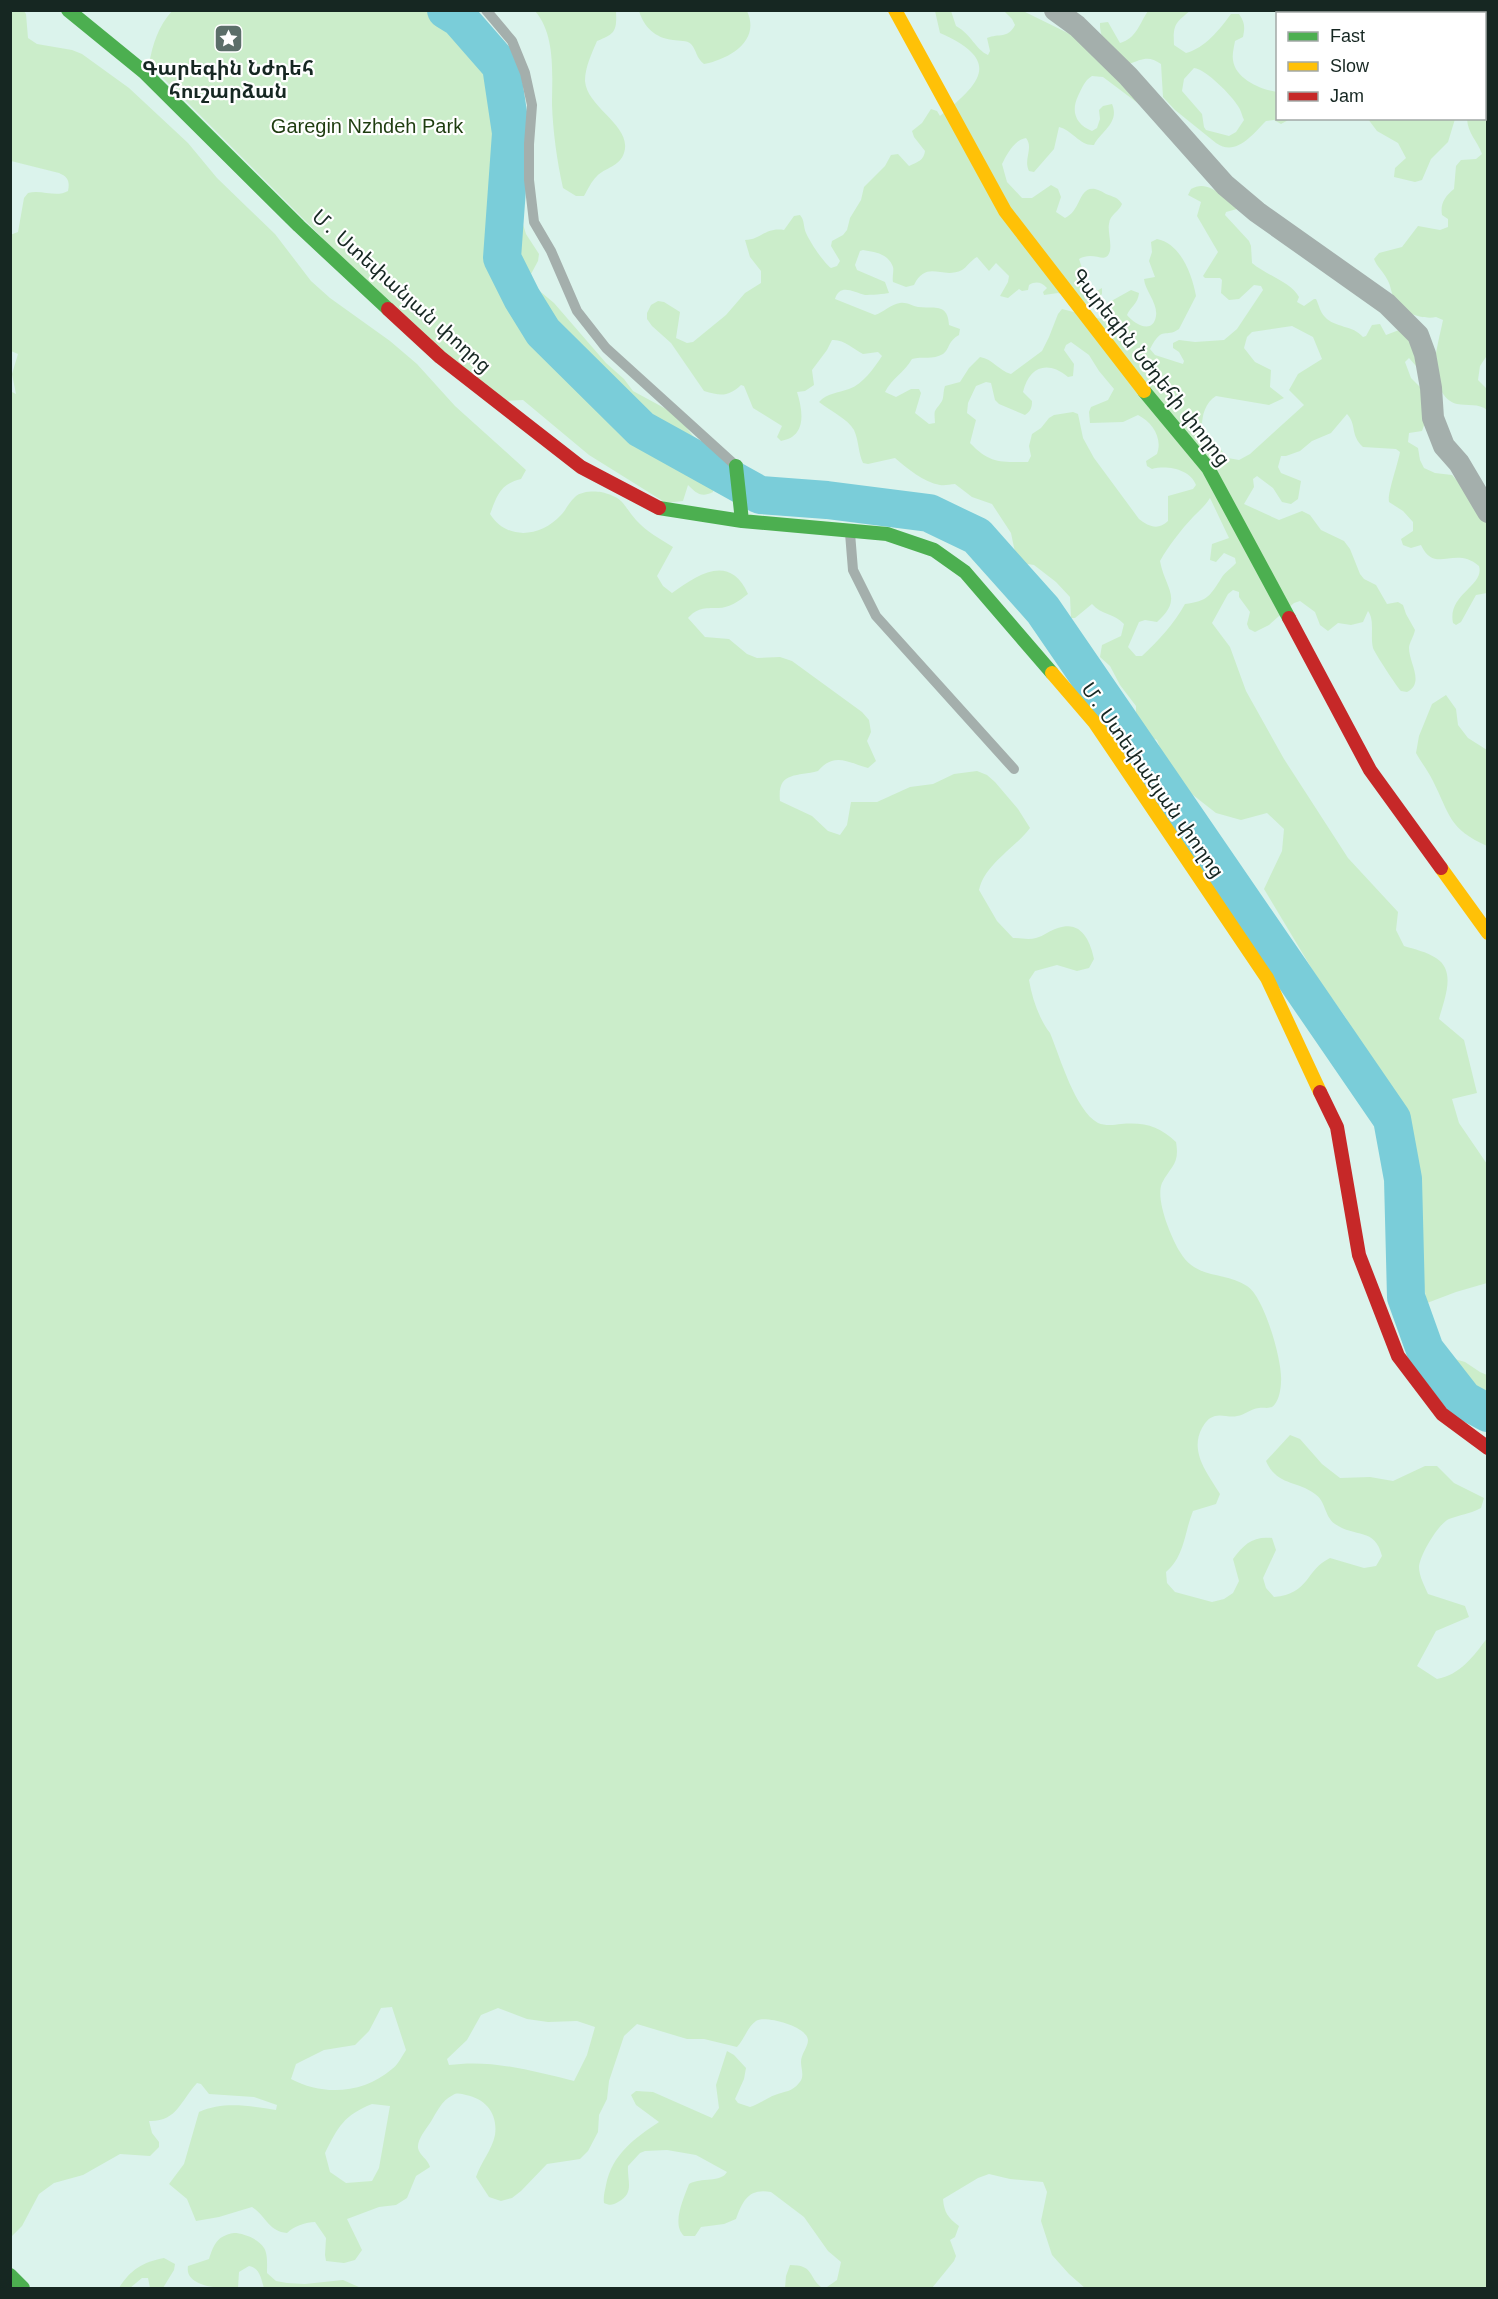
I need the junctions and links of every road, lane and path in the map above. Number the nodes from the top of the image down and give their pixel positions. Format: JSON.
{"nodes":[{"id":1,"x":68,"y":10,"type":"edge"},
{"id":2,"x":486,"y":10,"type":"edge"},
{"id":3,"x":895,"y":10,"type":"edge"},
{"id":4,"x":1055,"y":10,"type":"edge"},
{"id":5,"x":736,"y":466,"type":"joint"},
{"id":6,"x":1488,"y":512,"type":"edge"},
{"id":7,"x":742,"y":521,"type":"junction"},
{"id":8,"x":849,"y":530,"type":"junction"},
{"id":9,"x":1014,"y":770,"type":"dead end"},
{"id":10,"x":1488,"y":933,"type":"edge"},
{"id":11,"x":1488,"y":1448,"type":"edge"},
{"id":12,"x":10,"y":2275,"type":"edge"},
{"id":13,"x":23,"y":2289,"type":"edge"}],
"edges":[{"from":1,"to":7,"type":"street","name":"Մ․ Ստեփանյան փողոց"},
{"from":2,"to":5,"type":"lane"},
{"from":3,"to":10,"type":"street","name":"Գարեգին Նժդեհի փողոց"},
{"from":4,"to":6,"type":"street"},
{"from":5,"to":7,"type":"street"},
{"from":7,"to":8,"type":"street","name":"Մ․ Ստեփանյան փողոց"},
{"from":8,"to":9,"type":"lane"},
{"from":8,"to":11,"type":"street","name":"Մ․ Ստեփանյան փողոց"},
{"from":12,"to":13,"type":"street"}]}
